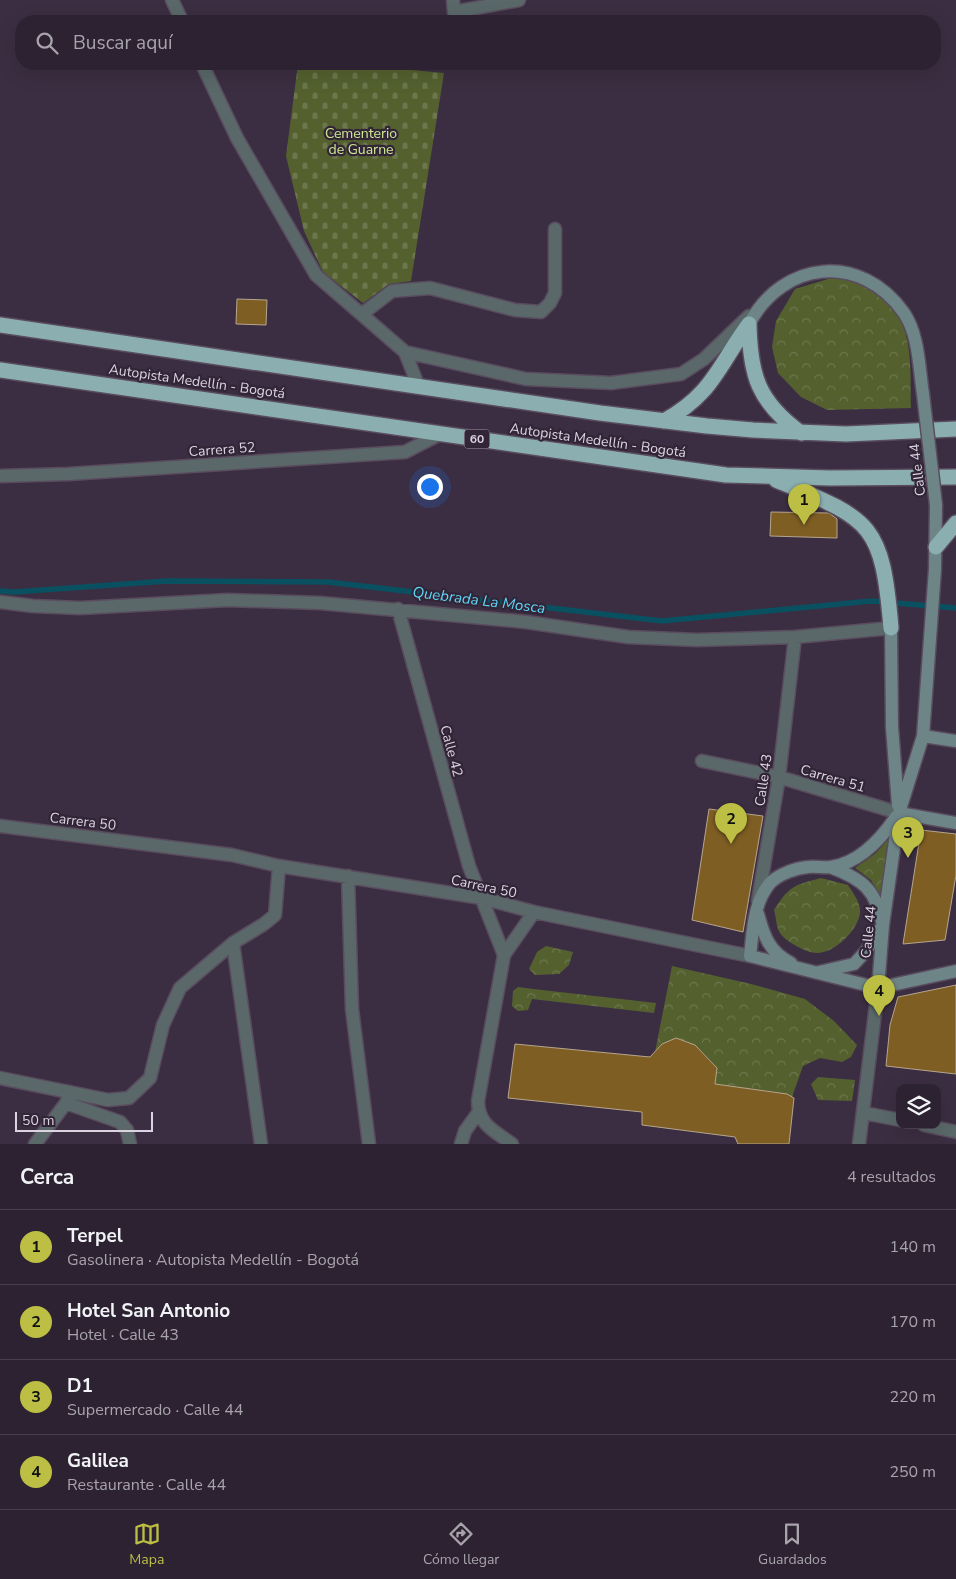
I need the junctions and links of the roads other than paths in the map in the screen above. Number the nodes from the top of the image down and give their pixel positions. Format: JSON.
{"nodes":[{"id":1,"x":172,"y":0,"type":"edge"},
{"id":2,"x":452,"y":0,"type":"edge"},
{"id":3,"x":520,"y":0,"type":"edge"},
{"id":4,"x":179,"y":15,"type":"edge"},
{"id":5,"x":205,"y":70,"type":"edge"},
{"id":6,"x":555,"y":229,"type":"dead end"},
{"id":7,"x":757,"y":309,"type":"junction"},
{"id":8,"x":362,"y":314,"type":"junction"},
{"id":9,"x":749,"y":324,"type":"junction"},
{"id":10,"x":0,"y":325,"type":"edge"},
{"id":11,"x":405,"y":352,"type":"junction"},
{"id":12,"x":0,"y":370,"type":"edge"},
{"id":13,"x":418,"y":385,"type":"junction"},
{"id":14,"x":664,"y":421,"type":"junction"},
{"id":15,"x":956,"y":429,"type":"edge"},
{"id":16,"x":442,"y":433,"type":"junction"},
{"id":17,"x":801,"y":433,"type":"junction"},
{"id":18,"x":0,"y":476,"type":"edge"},
{"id":19,"x":767,"y":477,"type":"junction"},
{"id":20,"x":956,"y":477,"type":"edge"},
{"id":21,"x":956,"y":523,"type":"edge"},
{"id":22,"x":936,"y":547,"type":"junction"},
{"id":23,"x":0,"y":602,"type":"edge"},
{"id":24,"x":398,"y":609,"type":"junction"},
{"id":25,"x":891,"y":623,"type":"junction"},
{"id":26,"x":795,"y":636,"type":"junction"},
{"id":27,"x":923,"y":736,"type":"junction"},
{"id":28,"x":956,"y":741,"type":"edge"},
{"id":29,"x":702,"y":761,"type":"dead end"},
{"id":30,"x":779,"y":777,"type":"junction"},
{"id":31,"x":899,"y":813,"type":"junction"},
{"id":32,"x":956,"y":823,"type":"edge"},
{"id":33,"x":0,"y":826,"type":"edge"},
{"id":34,"x":279,"y":866,"type":"junction"},
{"id":35,"x":830,"y":867,"type":"junction"},
{"id":36,"x":348,"y":876,"type":"junction"},
{"id":37,"x":482,"y":898,"type":"junction"},
{"id":38,"x":756,"y":909,"type":"junction"},
{"id":39,"x":534,"y":912,"type":"junction"},
{"id":40,"x":883,"y":925,"type":"junction"},
{"id":41,"x":233,"y":943,"type":"junction"},
{"id":42,"x":504,"y":955,"type":"junction"},
{"id":43,"x":750,"y":956,"type":"junction"},
{"id":44,"x":802,"y":969,"type":"junction"},
{"id":45,"x":956,"y":971,"type":"edge"},
{"id":46,"x":817,"y":972,"type":"junction"},
{"id":47,"x":878,"y":988,"type":"junction"},
{"id":48,"x":0,"y":1078,"type":"edge"},
{"id":49,"x":68,"y":1097,"type":"junction"},
{"id":50,"x":478,"y":1113,"type":"junction"},
{"id":51,"x":864,"y":1113,"type":"junction"},
{"id":52,"x":896,"y":1119,"type":"edge"},
{"id":53,"x":941,"y":1129,"type":"edge"},
{"id":54,"x":956,"y":1132,"type":"edge"},
{"id":55,"x":34,"y":1144,"type":"edge"},
{"id":56,"x":130,"y":1144,"type":"edge"},
{"id":57,"x":261,"y":1144,"type":"edge"},
{"id":58,"x":369,"y":1144,"type":"edge"},
{"id":59,"x":461,"y":1144,"type":"edge"},
{"id":60,"x":512,"y":1144,"type":"edge"},
{"id":61,"x":858,"y":1144,"type":"edge"}],
"edges":[{"from":1,"to":4,"type":"street"},
{"from":2,"to":3,"type":"street"},
{"from":5,"to":8,"type":"street"},
{"from":6,"to":8,"type":"street"},
{"from":7,"to":9,"type":"street","name":"Calle 44"},
{"from":7,"to":11,"type":"street"},
{"from":7,"to":22,"type":"street","name":"Calle 44","bridge":true},
{"from":8,"to":11,"type":"street"},
{"from":9,"to":14,"type":"highway"},
{"from":9,"to":17,"type":"highway"},
{"from":10,"to":13,"type":"highway","name":"Autopista Medellín - Bogotá"},
{"from":11,"to":13,"type":"street"},
{"from":12,"to":16,"type":"highway","name":"Autopista Medellín - Bogotá","number":"60"},
{"from":13,"to":14,"type":"highway","name":"Autopista Medellín - Bogotá"},
{"from":14,"to":17,"type":"highway","name":"Autopista Medellín - Bogotá"},
{"from":15,"to":17,"type":"highway","name":"Autopista Medellín - Bogotá"},
{"from":16,"to":18,"type":"street","name":"Carrera 52"},
{"from":16,"to":19,"type":"highway","name":"Autopista Medellín - Bogotá","number":"60"},
{"from":19,"to":20,"type":"highway","name":"Autopista Medellín - Bogotá","number":"60"},
{"from":19,"to":25,"type":"highway"},
{"from":21,"to":22,"type":"highway"},
{"from":22,"to":27,"type":"street","name":"Calle 44"},
{"from":23,"to":24,"type":"street"},
{"from":24,"to":26,"type":"street"},
{"from":24,"to":37,"type":"street","name":"Calle 42"},
{"from":25,"to":26,"type":"street"},
{"from":25,"to":31,"type":"street","name":"Calle 44"},
{"from":26,"to":30,"type":"street","name":"Calle 43"},
{"from":27,"to":28,"type":"street"},
{"from":27,"to":31,"type":"street","name":"Calle 44"},
{"from":29,"to":30,"type":"street","name":"Carrera 51"},
{"from":30,"to":31,"type":"street","name":"Carrera 51"},
{"from":30,"to":38,"type":"street","name":"Calle 43"},
{"from":31,"to":32,"type":"street","name":"Carrera 51"},
{"from":31,"to":35,"type":"street"},
{"from":31,"to":40,"type":"street","name":"Calle 44"},
{"from":33,"to":34,"type":"street","name":"Carrera 50"},
{"from":34,"to":36,"type":"street","name":"Carrera 50"},
{"from":34,"to":41,"type":"street"},
{"from":35,"to":38,"type":"street"},
{"from":35,"to":40,"type":"street"},
{"from":36,"to":37,"type":"street","name":"Carrera 50"},
{"from":36,"to":58,"type":"street"},
{"from":37,"to":39,"type":"street","name":"Carrera 50"},
{"from":37,"to":42,"type":"street","name":"Calle 42"},
{"from":38,"to":43,"type":"street","name":"Calle 43"},
{"from":38,"to":44,"type":"street"},
{"from":39,"to":42,"type":"street"},
{"from":39,"to":43,"type":"street","name":"Carrera 50"},
{"from":40,"to":46,"type":"street"},
{"from":40,"to":47,"type":"street","name":"Calle 44"},
{"from":41,"to":49,"type":"street"},
{"from":41,"to":57,"type":"street"},
{"from":42,"to":50,"type":"street"},
{"from":43,"to":44,"type":"street","name":"Carrera 50"},
{"from":44,"to":46,"type":"street","name":"Carrera 50"},
{"from":45,"to":47,"type":"street","name":"Carrera 50"},
{"from":46,"to":47,"type":"street","name":"Carrera 50"},
{"from":47,"to":51,"type":"street","name":"Calle 44"},
{"from":48,"to":49,"type":"street"},
{"from":49,"to":55,"type":"street"},
{"from":49,"to":56,"type":"street"},
{"from":50,"to":59,"type":"street"},
{"from":50,"to":60,"type":"street"},
{"from":51,"to":52,"type":"street"},
{"from":51,"to":61,"type":"street","name":"Calle 44"},
{"from":53,"to":54,"type":"street"}]}
